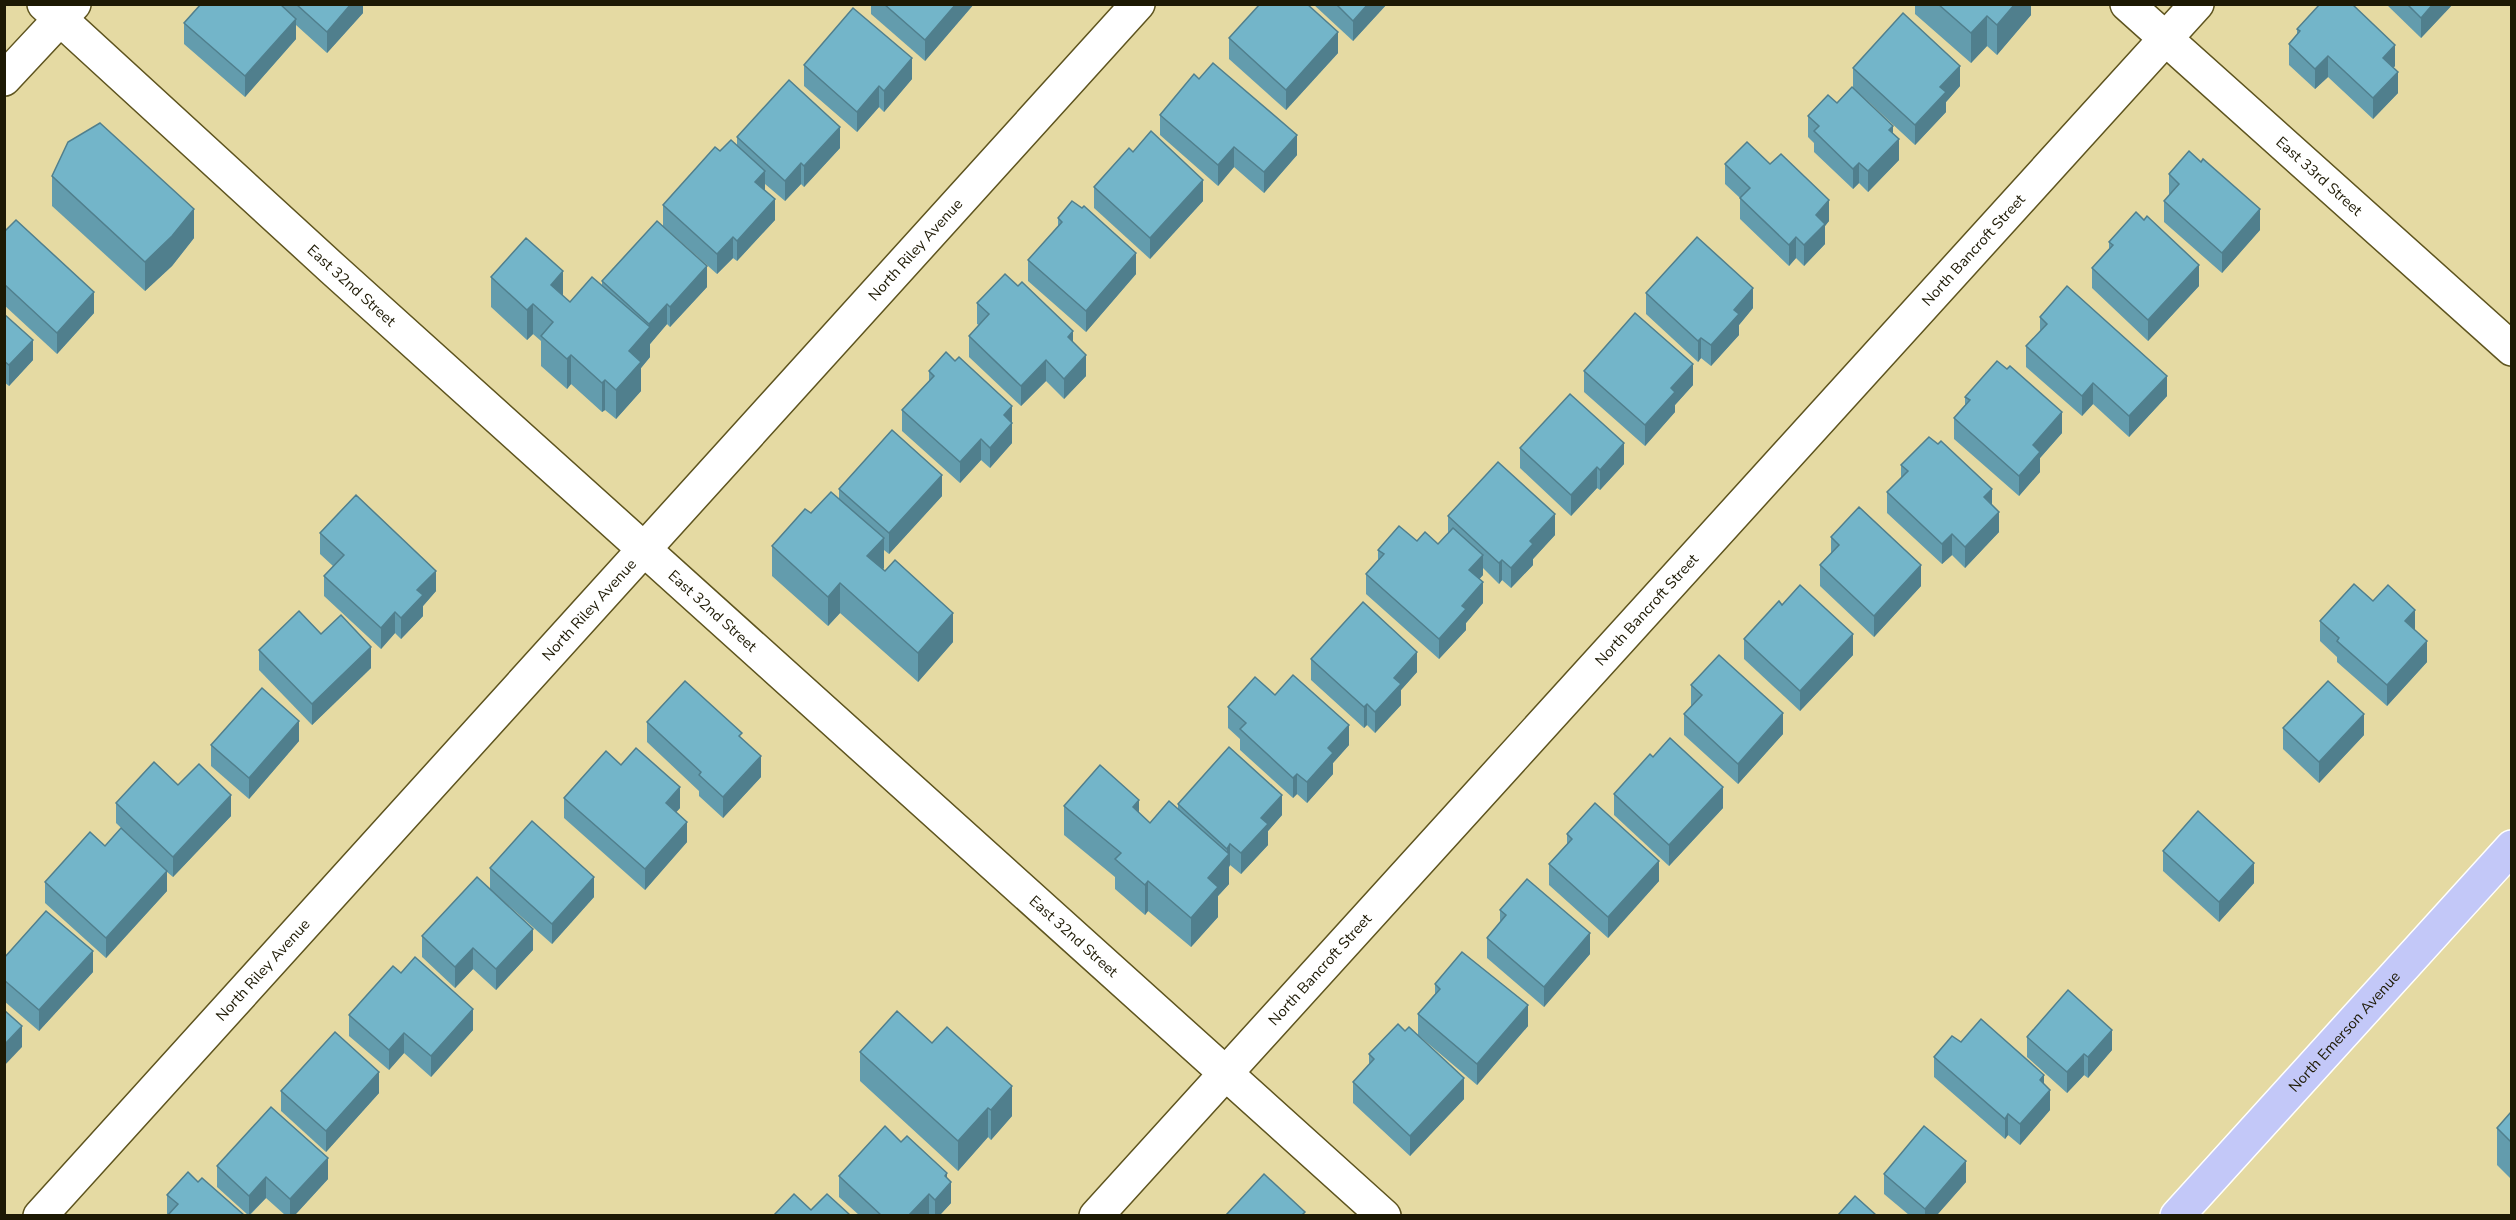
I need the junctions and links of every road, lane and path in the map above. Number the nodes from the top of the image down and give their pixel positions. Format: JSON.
{"nodes":[{"id":1,"x":1138,"y":4,"type":"edge"},
{"id":2,"x":2127,"y":4,"type":"edge"},
{"id":3,"x":2197,"y":4,"type":"edge"},
{"id":4,"x":59,"y":9,"type":"edge"},
{"id":5,"x":2165,"y":39,"type":"junction"},
{"id":6,"x":4,"y":79,"type":"edge"},
{"id":7,"x":2511,"y":349,"type":"edge"},
{"id":8,"x":645,"y":548,"type":"junction"},
{"id":9,"x":2511,"y":847,"type":"edge"},
{"id":10,"x":1227,"y":1073,"type":"junction"},
{"id":11,"x":40,"y":1215,"type":"edge"},
{"id":12,"x":1096,"y":1215,"type":"edge"},
{"id":13,"x":1384,"y":1215,"type":"edge"},
{"id":14,"x":2176,"y":1215,"type":"edge"}],
"edges":[{"from":1,"to":8,"type":"street","name":"North Riley Avenue"},
{"from":2,"to":5,"type":"street","name":"East 33rd Street"},
{"from":3,"to":5,"type":"street","name":"North Bancroft Street"},
{"from":4,"to":6,"type":"street"},
{"from":4,"to":8,"type":"street","name":"East 32nd Street"},
{"from":5,"to":7,"type":"street","name":"East 33rd Street"},
{"from":5,"to":10,"type":"street","name":"North Bancroft Street"},
{"from":8,"to":10,"type":"street","name":"East 32nd Street"},
{"from":8,"to":11,"type":"street","name":"North Riley Avenue"},
{"from":9,"to":14,"type":"main road","name":"North Emerson Avenue"},
{"from":10,"to":12,"type":"street","name":"North Bancroft Street"},
{"from":10,"to":13,"type":"street","name":"East 32nd Street"}]}
